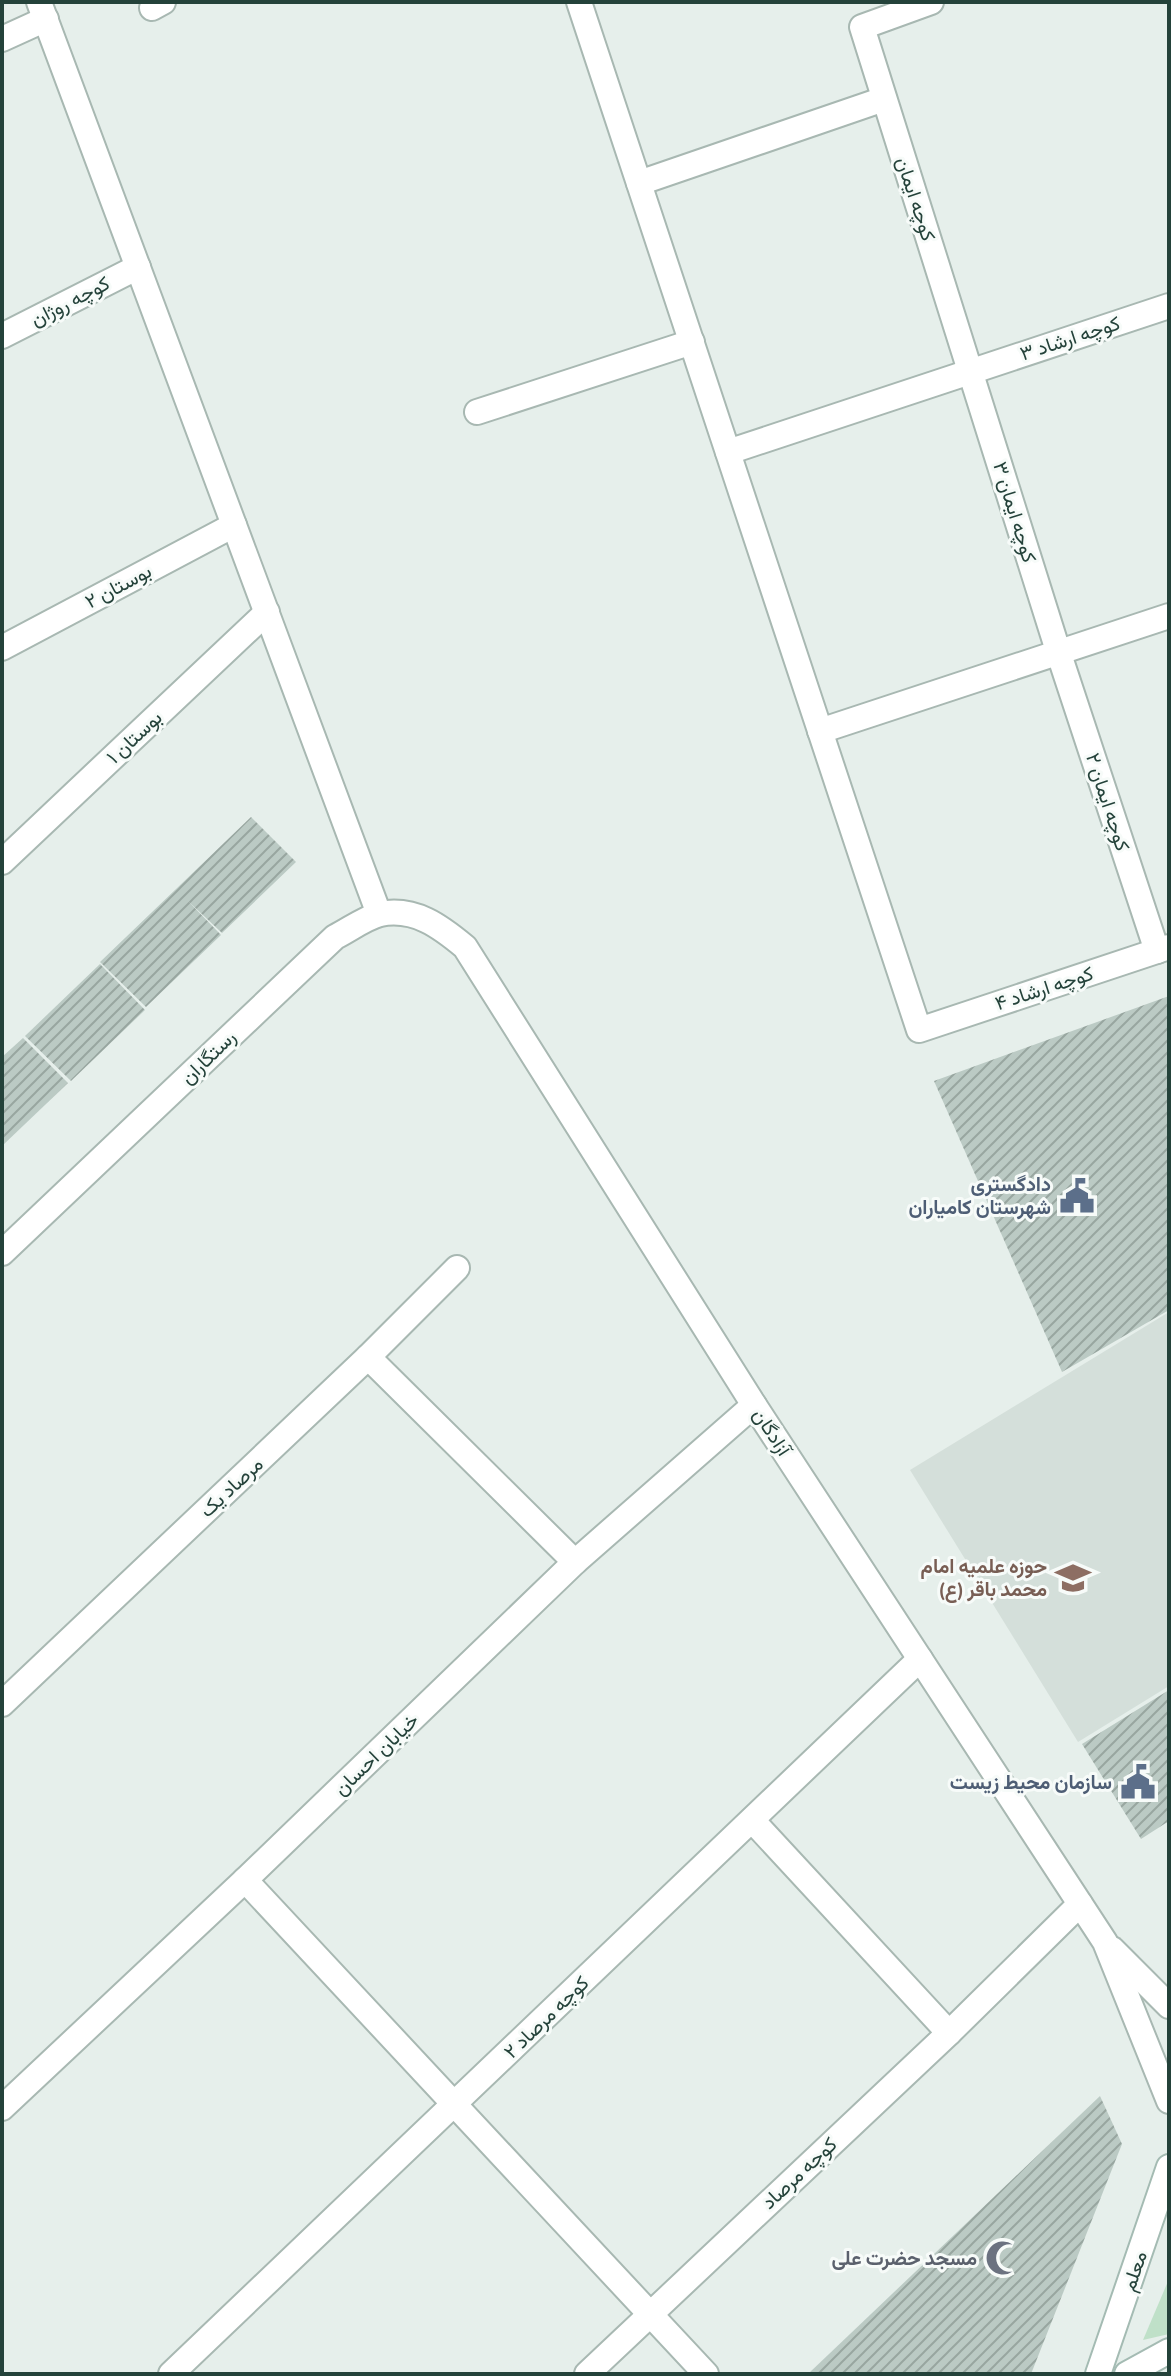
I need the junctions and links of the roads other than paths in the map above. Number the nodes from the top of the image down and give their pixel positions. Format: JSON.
{"nodes":[{"id":1,"x":579,"y":2,"type":"edge"},
{"id":2,"x":931,"y":2,"type":"edge"},
{"id":3,"x":42,"y":11,"type":"edge"},
{"id":4,"x":2,"y":39,"type":"edge"},
{"id":5,"x":884,"y":99,"type":"junction"},
{"id":6,"x":639,"y":183,"type":"junction"},
{"id":7,"x":138,"y":267,"type":"junction"},
{"id":8,"x":1169,"y":306,"type":"edge"},
{"id":9,"x":2,"y":336,"type":"edge"},
{"id":10,"x":692,"y":342,"type":"junction"},
{"id":11,"x":971,"y":371,"type":"junction"},
{"id":12,"x":477,"y":412,"type":"dead end"},
{"id":13,"x":728,"y":452,"type":"junction"},
{"id":14,"x":234,"y":525,"type":"junction"},
{"id":15,"x":267,"y":612,"type":"junction"},
{"id":16,"x":1169,"y":616,"type":"edge"},
{"id":17,"x":2,"y":648,"type":"edge"},
{"id":18,"x":1059,"y":654,"type":"junction"},
{"id":19,"x":820,"y":731,"type":"junction"},
{"id":20,"x":2,"y":862,"type":"edge"},
{"id":21,"x":379,"y":914,"type":"junction"},
{"id":22,"x":1163,"y":949,"type":"edge"},
{"id":23,"x":2,"y":1253,"type":"edge"},
{"id":24,"x":457,"y":1268,"type":"dead end"},
{"id":25,"x":368,"y":1357,"type":"junction"},
{"id":26,"x":754,"y":1405,"type":"junction"},
{"id":27,"x":575,"y":1562,"type":"junction"},
{"id":28,"x":920,"y":1659,"type":"junction"},
{"id":29,"x":2,"y":1704,"type":"edge"},
{"id":30,"x":752,"y":1820,"type":"junction"},
{"id":31,"x":245,"y":1880,"type":"junction"},
{"id":32,"x":1080,"y":1904,"type":"junction"},
{"id":33,"x":1105,"y":1942,"type":"junction"},
{"id":34,"x":1169,"y":2006,"type":"edge"},
{"id":35,"x":949,"y":2033,"type":"junction"},
{"id":36,"x":1169,"y":2101,"type":"edge"},
{"id":37,"x":453,"y":2105,"type":"junction"},
{"id":38,"x":2,"y":2108,"type":"edge"},
{"id":39,"x":1169,"y":2167,"type":"edge"},
{"id":40,"x":649,"y":2314,"type":"junction"},
{"id":41,"x":1169,"y":2351,"type":"edge"},
{"id":42,"x":171,"y":2374,"type":"edge"},
{"id":43,"x":587,"y":2374,"type":"edge"},
{"id":44,"x":706,"y":2374,"type":"edge"},
{"id":45,"x":1098,"y":2374,"type":"edge"},
{"id":46,"x":1127,"y":2374,"type":"edge"}],
"edges":[{"from":1,"to":6,"type":"street"},
{"from":2,"to":5,"type":"street","name":"کوچه ایمان"},
{"from":3,"to":4,"type":"street"},
{"from":3,"to":7,"type":"street"},
{"from":5,"to":6,"type":"street"},
{"from":5,"to":11,"type":"street","name":"کوچه ایمان"},
{"from":6,"to":10,"type":"street"},
{"from":7,"to":9,"type":"street","name":"کوچه روژان"},
{"from":7,"to":14,"type":"street"},
{"from":8,"to":11,"type":"street","name":"کوچه ارشاد ۳"},
{"from":10,"to":12,"type":"street"},
{"from":10,"to":13,"type":"street"},
{"from":11,"to":13,"type":"street","name":"کوچه ارشاد ۳"},
{"from":11,"to":18,"type":"street","name":"کوچه ایمان ۳"},
{"from":13,"to":19,"type":"street"},
{"from":14,"to":15,"type":"street"},
{"from":14,"to":17,"type":"street","name":"بوستان ۲"},
{"from":15,"to":20,"type":"street","name":"بوستان ۱"},
{"from":15,"to":21,"type":"street"},
{"from":16,"to":18,"type":"street"},
{"from":18,"to":19,"type":"street"},
{"from":18,"to":22,"type":"street","name":"کوچه ایمان ۲"},
{"from":19,"to":22,"type":"street","name":"کوچه ارشاد ۴"},
{"from":21,"to":23,"type":"street","name":"رستگاران"},
{"from":21,"to":26,"type":"street","name":"آزادگان"},
{"from":24,"to":25,"type":"street","name":"مرصاد یک"},
{"from":25,"to":27,"type":"street"},
{"from":25,"to":29,"type":"street","name":"مرصاد یک"},
{"from":26,"to":27,"type":"street","name":"خیابان احسان"},
{"from":26,"to":28,"type":"street","name":"آزادگان"},
{"from":27,"to":31,"type":"street","name":"خیابان احسان"},
{"from":28,"to":30,"type":"street","name":"کوچه مرصاد ۲"},
{"from":28,"to":32,"type":"street","name":"آزادگان"},
{"from":30,"to":35,"type":"street"},
{"from":30,"to":37,"type":"street","name":"کوچه مرصاد ۲"},
{"from":31,"to":37,"type":"street"},
{"from":31,"to":38,"type":"street","name":"خیابان احسان"},
{"from":32,"to":33,"type":"street","name":"آزادگان"},
{"from":32,"to":35,"type":"street","name":"کوچه مرصاد"},
{"from":33,"to":34,"type":"street"},
{"from":33,"to":36,"type":"street"},
{"from":35,"to":40,"type":"street","name":"کوچه مرصاد"},
{"from":37,"to":40,"type":"street"},
{"from":37,"to":42,"type":"street","name":"کوچه مرصاد ۲"},
{"from":39,"to":45,"type":"street","name":"معلم"},
{"from":40,"to":43,"type":"street","name":"کوچه مرصاد"},
{"from":40,"to":44,"type":"street"},
{"from":41,"to":46,"type":"street"}]}
